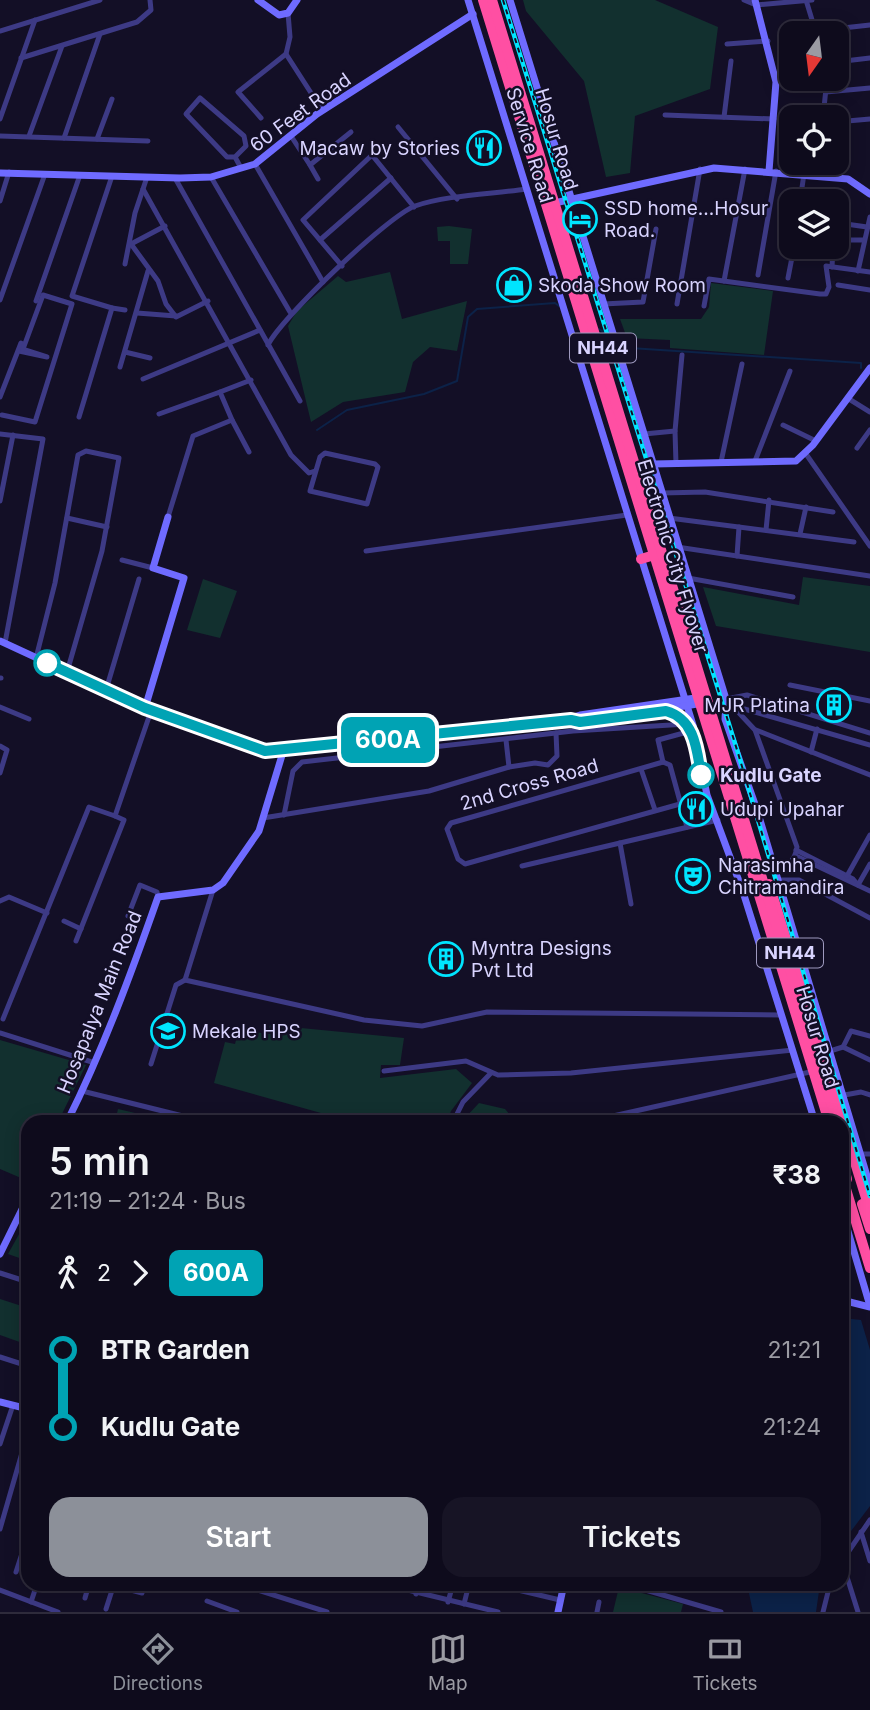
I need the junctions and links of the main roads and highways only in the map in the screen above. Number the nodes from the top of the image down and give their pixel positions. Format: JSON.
{"nodes":[{"id":1,"x":482,"y":0,"type":"edge"},
{"id":2,"x":494,"y":0,"type":"edge"},
{"id":3,"x":824,"y":1115,"type":"edge"},
{"id":4,"x":825,"y":1115,"type":"edge"},
{"id":5,"x":835,"y":1115,"type":"edge"},
{"id":6,"x":845,"y":1115,"type":"edge"},
{"id":7,"x":849,"y":1130,"type":"edge"},
{"id":8,"x":849,"y":1160,"type":"edge"},
{"id":9,"x":849,"y":1185,"type":"edge"},
{"id":10,"x":849,"y":1199,"type":"edge"},
{"id":11,"x":870,"y":1211,"type":"edge"},
{"id":12,"x":870,"y":1229,"type":"edge"},
{"id":13,"x":870,"y":1254,"type":"edge"},
{"id":14,"x":870,"y":1269,"type":"edge"}],
"edges":[{"from":1,"to":3,"type":"highway","name":"Hosur Road","number":"NH44"},
{"from":1,"to":4,"type":"highway","name":"Electronic City Flyover","bridge":true},
{"from":2,"to":5,"type":"highway","name":"Electronic City Flyover","bridge":true},
{"from":2,"to":6,"type":"highway","name":"Hosur Road","number":"NH44"},
{"from":7,"to":11,"type":"highway","name":"Hosur Road","number":"NH44"},
{"from":8,"to":12,"type":"highway"},
{"from":9,"to":13,"type":"highway"},
{"from":10,"to":14,"type":"highway"}]}
